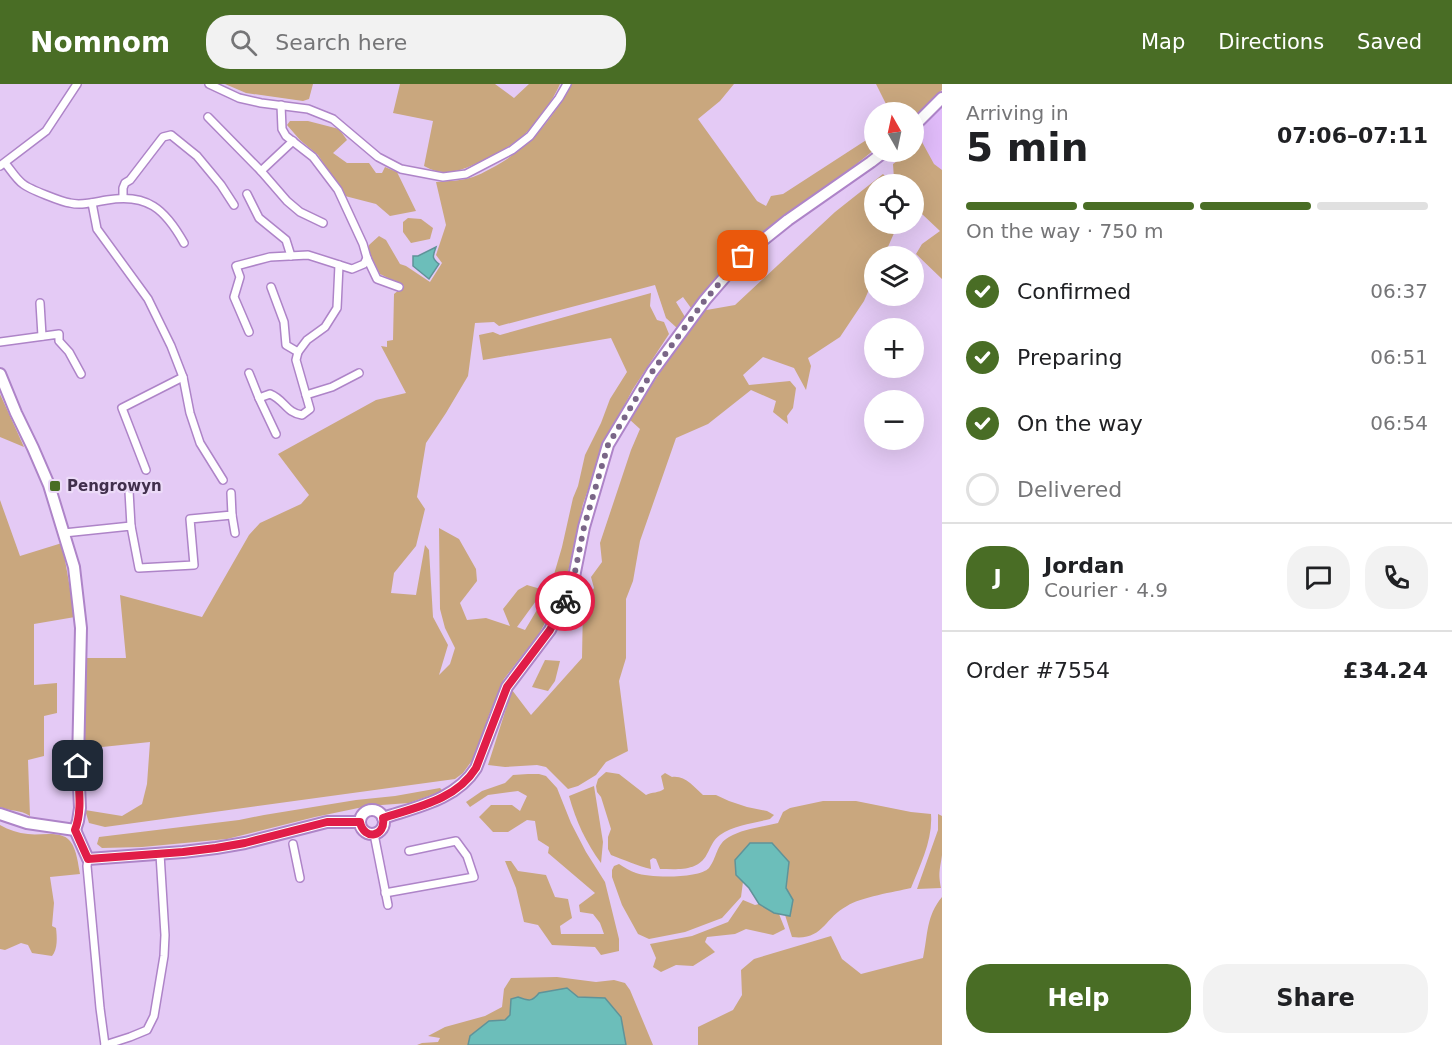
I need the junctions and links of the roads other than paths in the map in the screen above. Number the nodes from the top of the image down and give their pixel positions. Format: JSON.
{"nodes":[{"id":1,"x":77,"y":84,"type":"edge"},
{"id":2,"x":209,"y":84,"type":"edge"},
{"id":3,"x":567,"y":84,"type":"edge"},
{"id":4,"x":942,"y":98,"type":"edge"},
{"id":5,"x":281,"y":105,"type":"junction"},
{"id":6,"x":924,"y":116,"type":"edge"},
{"id":7,"x":208,"y":117,"type":"dead end"},
{"id":8,"x":293,"y":141,"type":"junction"},
{"id":9,"x":870,"y":162,"type":"edge"},
{"id":10,"x":2,"y":165,"type":"edge"},
{"id":11,"x":261,"y":171,"type":"junction"},
{"id":12,"x":247,"y":194,"type":"dead end"},
{"id":13,"x":123,"y":198,"type":"junction"},
{"id":14,"x":92,"y":203,"type":"junction"},
{"id":15,"x":234,"y":205,"type":"dead end"},
{"id":16,"x":324,"y":223,"type":"dead end"},
{"id":17,"x":184,"y":243,"type":"dead end"},
{"id":18,"x":291,"y":256,"type":"junction"},
{"id":19,"x":367,"y":258,"type":"junction"},
{"id":20,"x":339,"y":265,"type":"junction"},
{"id":21,"x":271,"y":287,"type":"dead end"},
{"id":22,"x":399,"y":287,"type":"dead end"},
{"id":23,"x":40,"y":303,"type":"dead end"},
{"id":24,"x":249,"y":332,"type":"dead end"},
{"id":25,"x":42,"y":336,"type":"junction"},
{"id":26,"x":0,"y":342,"type":"edge"},
{"id":27,"x":298,"y":351,"type":"junction"},
{"id":28,"x":249,"y":373,"type":"dead end"},
{"id":29,"x":359,"y":373,"type":"dead end"},
{"id":30,"x":0,"y":374,"type":"edge"},
{"id":31,"x":81,"y":374,"type":"dead end"},
{"id":32,"x":183,"y":377,"type":"junction"},
{"id":33,"x":306,"y":395,"type":"junction"},
{"id":34,"x":259,"y":398,"type":"junction"},
{"id":35,"x":276,"y":434,"type":"dead end"},
{"id":36,"x":146,"y":470,"type":"dead end"},
{"id":37,"x":223,"y":480,"type":"dead end"},
{"id":38,"x":129,"y":491,"type":"dead end"},
{"id":39,"x":231,"y":493,"type":"dead end"},
{"id":40,"x":232,"y":515,"type":"junction"},
{"id":41,"x":131,"y":526,"type":"junction"},
{"id":42,"x":64,"y":533,"type":"junction"},
{"id":43,"x":235,"y":533,"type":"dead end"},
{"id":44,"x":0,"y":814,"type":"edge"},
{"id":45,"x":383,"y":818,"type":"junction"},
{"id":46,"x":360,"y":822,"type":"junction"},
{"id":47,"x":75,"y":830,"type":"junction"},
{"id":48,"x":374,"y":834,"type":"junction"},
{"id":49,"x":293,"y":844,"type":"dead end"},
{"id":50,"x":409,"y":851,"type":"dead end"},
{"id":51,"x":160,"y":854,"type":"junction"},
{"id":52,"x":88,"y":859,"type":"junction"},
{"id":53,"x":300,"y":878,"type":"dead end"},
{"id":54,"x":386,"y":893,"type":"junction"},
{"id":55,"x":388,"y":905,"type":"dead end"},
{"id":56,"x":105,"y":1045,"type":"edge"}],
"edges":[{"from":1,"to":10,"type":"street"},
{"from":2,"to":5,"type":"street"},
{"from":3,"to":5,"type":"street"},
{"from":4,"to":6,"type":"street"},
{"from":5,"to":8,"type":"street"},
{"from":7,"to":11,"type":"street"},
{"from":8,"to":11,"type":"street"},
{"from":8,"to":19,"type":"street"},
{"from":9,"to":45,"type":"street"},
{"from":10,"to":14,"type":"street"},
{"from":11,"to":16,"type":"street"},
{"from":12,"to":18,"type":"street"},
{"from":13,"to":14,"type":"street"},
{"from":13,"to":15,"type":"street"},
{"from":13,"to":17,"type":"street"},
{"from":14,"to":32,"type":"street"},
{"from":18,"to":20,"type":"street"},
{"from":18,"to":24,"type":"street"},
{"from":19,"to":20,"type":"street"},
{"from":19,"to":22,"type":"street"},
{"from":20,"to":27,"type":"street"},
{"from":21,"to":27,"type":"street"},
{"from":23,"to":25,"type":"street"},
{"from":25,"to":26,"type":"street"},
{"from":25,"to":31,"type":"street"},
{"from":27,"to":33,"type":"street"},
{"from":28,"to":34,"type":"street"},
{"from":29,"to":33,"type":"street"},
{"from":30,"to":42,"type":"street"},
{"from":32,"to":36,"type":"street"},
{"from":32,"to":37,"type":"street"},
{"from":33,"to":34,"type":"street"},
{"from":34,"to":35,"type":"street"},
{"from":38,"to":41,"type":"street"},
{"from":39,"to":40,"type":"street"},
{"from":40,"to":41,"type":"street"},
{"from":40,"to":43,"type":"street"},
{"from":41,"to":42,"type":"street"},
{"from":42,"to":47,"type":"street"},
{"from":44,"to":47,"type":"street"},
{"from":45,"to":46,"type":"street"},
{"from":45,"to":48,"type":"street"},
{"from":46,"to":48,"type":"street"},
{"from":46,"to":51,"type":"street"},
{"from":47,"to":52,"type":"street"},
{"from":48,"to":54,"type":"street"},
{"from":49,"to":53,"type":"street"},
{"from":50,"to":54,"type":"street"},
{"from":51,"to":52,"type":"street"},
{"from":51,"to":56,"type":"street"},
{"from":52,"to":56,"type":"street"},
{"from":54,"to":55,"type":"street"}]}
